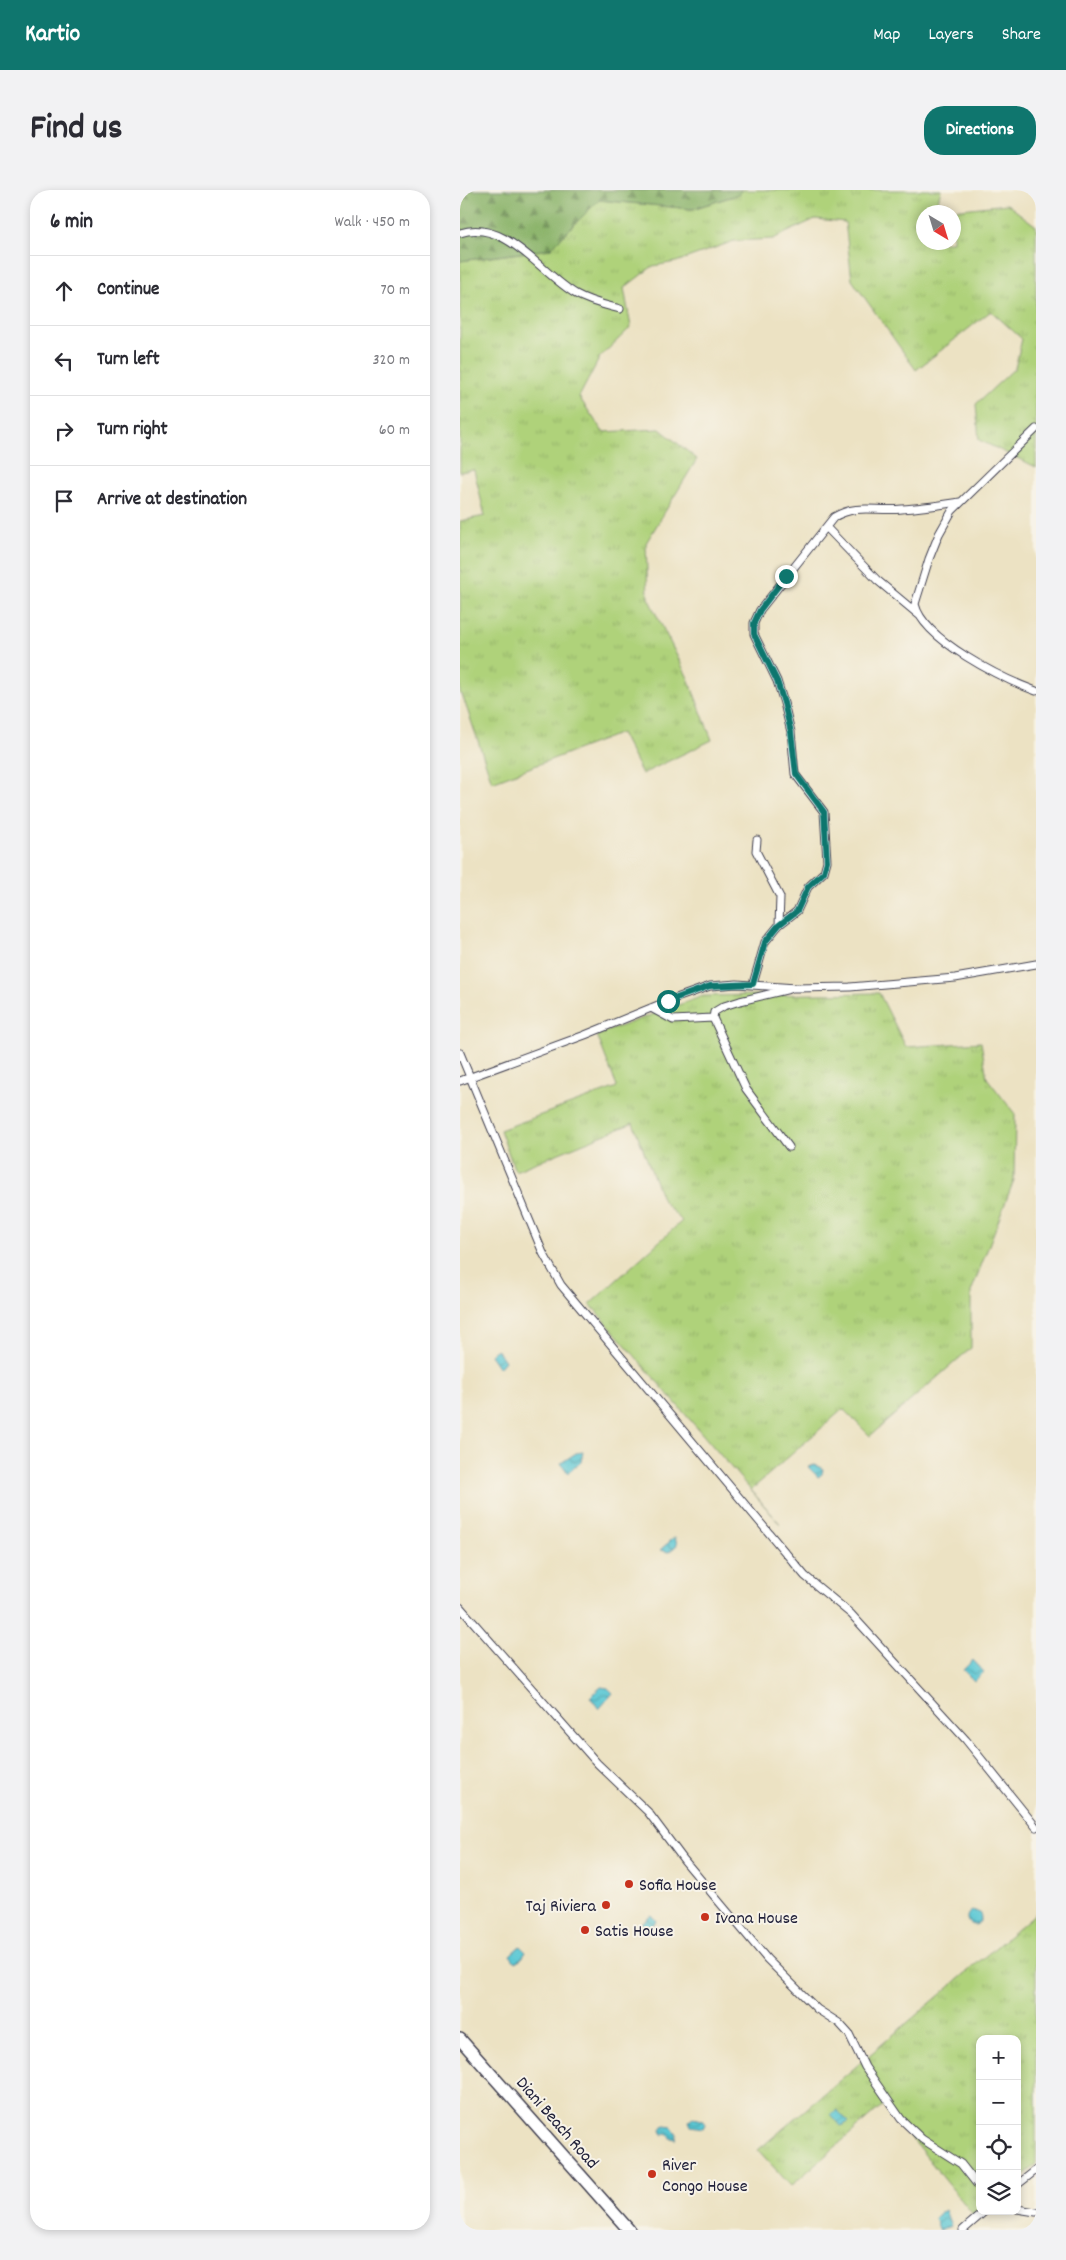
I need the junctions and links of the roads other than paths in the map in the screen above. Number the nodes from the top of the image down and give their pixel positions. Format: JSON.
{"nodes":[{"id":1,"x":460,"y":233,"type":"edge"},
{"id":2,"x":620,"y":309,"type":"dead end"},
{"id":3,"x":1036,"y":428,"type":"edge"},
{"id":4,"x":960,"y":502,"type":"junction"},
{"id":5,"x":826,"y":527,"type":"junction"},
{"id":6,"x":925,"y":620,"type":"junction"},
{"id":7,"x":1036,"y":691,"type":"edge"},
{"id":8,"x":757,"y":840,"type":"dead end"},
{"id":9,"x":779,"y":925,"type":"junction"},
{"id":10,"x":1036,"y":964,"type":"edge"},
{"id":11,"x":753,"y":984,"type":"junction"},
{"id":12,"x":796,"y":988,"type":"junction"},
{"id":13,"x":651,"y":1008,"type":"junction"},
{"id":14,"x":713,"y":1018,"type":"junction"},
{"id":15,"x":460,"y":1053,"type":"edge"},
{"id":16,"x":471,"y":1077,"type":"junction"},
{"id":17,"x":460,"y":1081,"type":"edge"},
{"id":18,"x":789,"y":1147,"type":"dead end"},
{"id":19,"x":460,"y":1607,"type":"edge"},
{"id":20,"x":1036,"y":1826,"type":"edge"},
{"id":21,"x":460,"y":2039,"type":"edge"},
{"id":22,"x":1036,"y":2170,"type":"edge"},
{"id":23,"x":1021,"y":2182,"type":"edge"},
{"id":24,"x":976,"y":2183,"type":"edge"},
{"id":25,"x":1021,"y":2210,"type":"edge"},
{"id":26,"x":1036,"y":2212,"type":"edge"},
{"id":27,"x":980,"y":2215,"type":"edge"},
{"id":28,"x":629,"y":2230,"type":"edge"},
{"id":29,"x":963,"y":2230,"type":"edge"}],
"edges":[{"from":1,"to":2,"type":"street"},
{"from":3,"to":4,"type":"street"},
{"from":4,"to":5,"type":"street"},
{"from":4,"to":6,"type":"street"},
{"from":5,"to":6,"type":"street"},
{"from":5,"to":9,"type":"street"},
{"from":6,"to":7,"type":"street"},
{"from":8,"to":9,"type":"street"},
{"from":9,"to":11,"type":"street"},
{"from":10,"to":12,"type":"street"},
{"from":11,"to":12,"type":"street"},
{"from":11,"to":13,"type":"street"},
{"from":12,"to":14,"type":"street"},
{"from":13,"to":14,"type":"street"},
{"from":13,"to":16,"type":"street"},
{"from":14,"to":18,"type":"street"},
{"from":15,"to":16,"type":"street"},
{"from":16,"to":17,"type":"street"},
{"from":16,"to":20,"type":"street"},
{"from":19,"to":24,"type":"street"},
{"from":21,"to":28,"type":"main road","name":"Diani Beach Road"},
{"from":22,"to":23,"type":"street"},
{"from":25,"to":26,"type":"street"},
{"from":27,"to":29,"type":"street"}]}
